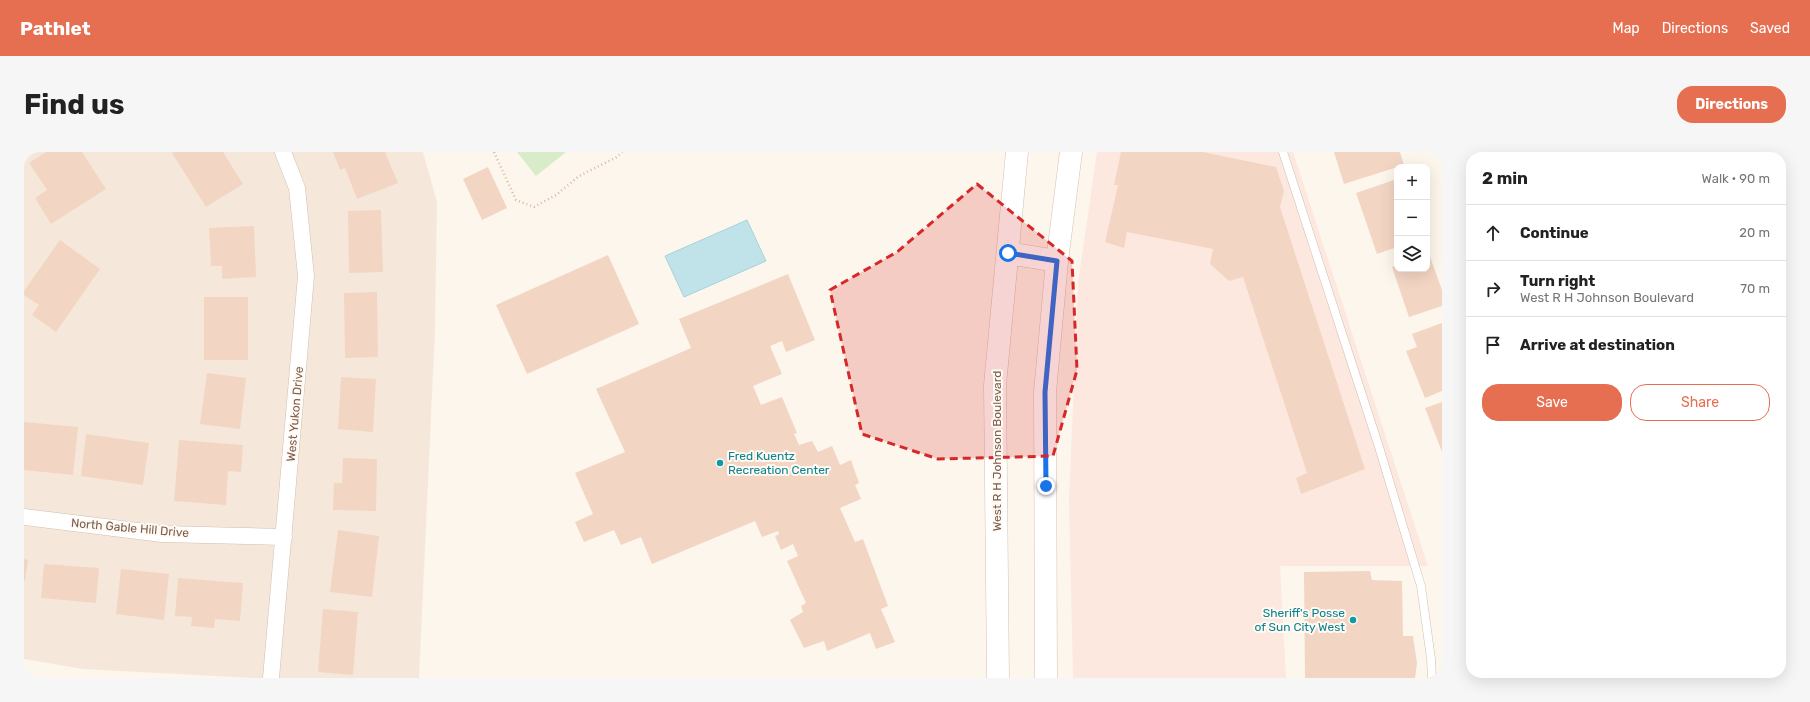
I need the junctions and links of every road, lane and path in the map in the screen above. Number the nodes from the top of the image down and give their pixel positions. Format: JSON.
{"nodes":[{"id":1,"x":283,"y":152,"type":"edge"},
{"id":2,"x":494,"y":152,"type":"edge"},
{"id":3,"x":622,"y":152,"type":"edge"},
{"id":4,"x":1017,"y":152,"type":"edge"},
{"id":5,"x":1071,"y":152,"type":"edge"},
{"id":6,"x":1283,"y":152,"type":"edge"},
{"id":7,"x":1008,"y":253,"type":"junction"},
{"id":8,"x":1057,"y":261,"type":"junction"},
{"id":9,"x":24,"y":517,"type":"edge"},
{"id":10,"x":284,"y":537,"type":"junction"},
{"id":11,"x":271,"y":678,"type":"edge"},
{"id":12,"x":998,"y":678,"type":"edge"},
{"id":13,"x":1046,"y":678,"type":"edge"},
{"id":14,"x":1432,"y":678,"type":"edge"}],
"edges":[{"from":1,"to":10,"type":"street","name":"West Yukon Drive"},
{"from":2,"to":3,"type":"path"},
{"from":4,"to":7,"type":"main road","name":"West R H Johnson Boulevard"},
{"from":5,"to":8,"type":"main road"},
{"from":6,"to":14,"type":"lane"},
{"from":7,"to":8,"type":"main road"},
{"from":7,"to":12,"type":"main road","name":"West R H Johnson Boulevard"},
{"from":8,"to":13,"type":"main road"},
{"from":9,"to":10,"type":"street","name":"North Gable Hill Drive"},
{"from":10,"to":11,"type":"street","name":"West Yukon Drive"}]}
